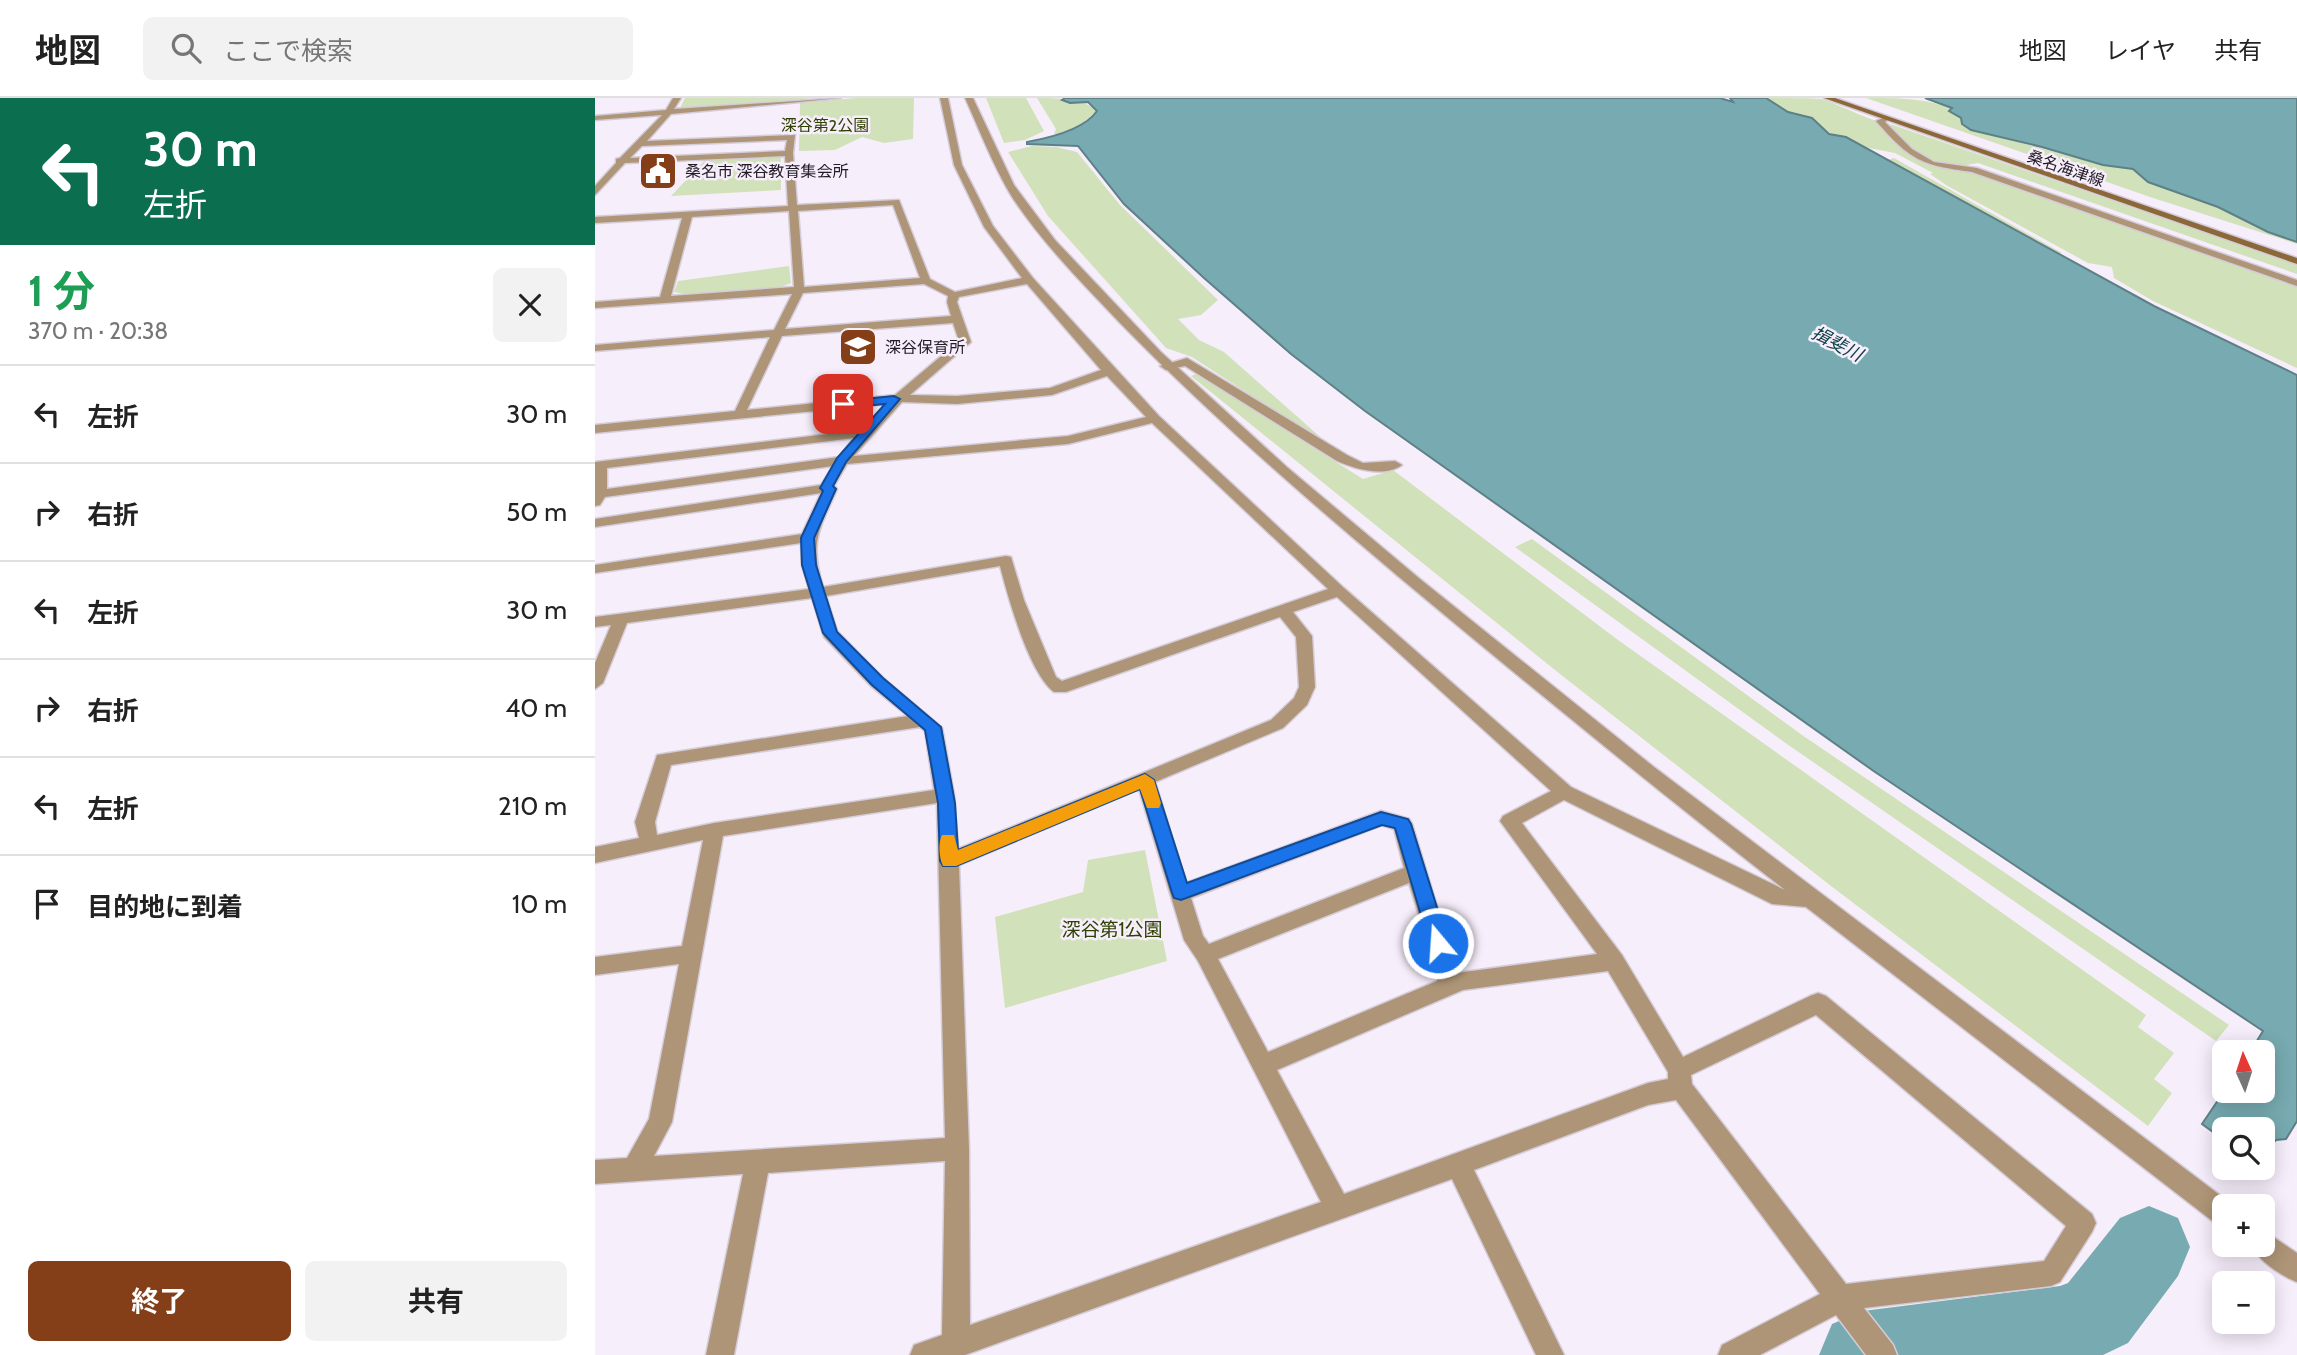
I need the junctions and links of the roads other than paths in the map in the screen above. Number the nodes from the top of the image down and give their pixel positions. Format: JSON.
{"nodes":[{"id":1,"x":677,"y":98,"type":"edge"},
{"id":2,"x":837,"y":98,"type":"edge"},
{"id":3,"x":944,"y":98,"type":"edge"},
{"id":4,"x":969,"y":98,"type":"edge"},
{"id":5,"x":1828,"y":98,"type":"edge"},
{"id":6,"x":670,"y":112,"type":"junction"},
{"id":7,"x":595,"y":118,"type":"edge"},
{"id":8,"x":1885,"y":119,"type":"junction"},
{"id":9,"x":638,"y":144,"type":"junction"},
{"id":10,"x":789,"y":153,"type":"junction"},
{"id":11,"x":619,"y":161,"type":"junction"},
{"id":12,"x":595,"y":192,"type":"edge"},
{"id":13,"x":792,"y":208,"type":"junction"},
{"id":14,"x":688,"y":214,"type":"junction"},
{"id":15,"x":595,"y":220,"type":"edge"},
{"id":16,"x":2297,"y":261,"type":"edge"},
{"id":17,"x":1029,"y":280,"type":"junction"},
{"id":18,"x":926,"y":281,"type":"junction"},
{"id":19,"x":2297,"y":283,"type":"edge"},
{"id":20,"x":799,"y":290,"type":"junction"},
{"id":21,"x":954,"y":295,"type":"junction"},
{"id":22,"x":665,"y":299,"type":"junction"},
{"id":23,"x":595,"y":305,"type":"edge"},
{"id":24,"x":957,"y":319,"type":"junction"},
{"id":25,"x":776,"y":333,"type":"junction"},
{"id":26,"x":595,"y":348,"type":"edge"},
{"id":27,"x":1166,"y":366,"type":"junction"},
{"id":28,"x":1109,"y":371,"type":"junction"},
{"id":29,"x":894,"y":399,"type":"junction"},
{"id":30,"x":741,"y":414,"type":"junction"},
{"id":31,"x":1155,"y":419,"type":"junction"},
{"id":32,"x":595,"y":429,"type":"edge"},
{"id":33,"x":865,"y":433,"type":"junction"},
{"id":34,"x":727,"y":449,"type":"junction"},
{"id":35,"x":841,"y":461,"type":"junction"},
{"id":36,"x":1395,"y":465,"type":"dead end"},
{"id":37,"x":719,"y":477,"type":"junction"},
{"id":38,"x":826,"y":488,"type":"junction"},
{"id":39,"x":596,"y":499,"type":"edge"},
{"id":40,"x":711,"y":505,"type":"junction"},
{"id":41,"x":595,"y":523,"type":"edge"},
{"id":42,"x":807,"y":538,"type":"junction"},
{"id":43,"x":595,"y":569,"type":"edge"},
{"id":44,"x":1339,"y":591,"type":"junction"},
{"id":45,"x":817,"y":593,"type":"junction"},
{"id":46,"x":1284,"y":611,"type":"junction"},
{"id":47,"x":621,"y":619,"type":"junction"},
{"id":48,"x":595,"y":622,"type":"edge"},
{"id":49,"x":595,"y":683,"type":"edge"},
{"id":50,"x":924,"y":720,"type":"junction"},
{"id":51,"x":1145,"y":780,"type":"junction"},
{"id":52,"x":1564,"y":792,"type":"junction"},
{"id":53,"x":945,"y":795,"type":"junction"},
{"id":54,"x":714,"y":830,"type":"junction"},
{"id":55,"x":649,"y":842,"type":"junction"},
{"id":56,"x":595,"y":855,"type":"edge"},
{"id":57,"x":949,"y":861,"type":"junction"},
{"id":58,"x":1415,"y":872,"type":"junction"},
{"id":59,"x":1181,"y":893,"type":"junction"},
{"id":60,"x":1809,"y":900,"type":"junction"},
{"id":61,"x":693,"y":953,"type":"junction"},
{"id":62,"x":1205,"y":955,"type":"junction"},
{"id":63,"x":1614,"y":961,"type":"junction"},
{"id":64,"x":595,"y":966,"type":"edge"},
{"id":65,"x":1448,"y":987,"type":"junction"},
{"id":66,"x":1261,"y":1066,"type":"junction"},
{"id":67,"x":1680,"y":1079,"type":"junction"},
{"id":68,"x":957,"y":1149,"type":"junction"},
{"id":69,"x":758,"y":1163,"type":"junction"},
{"id":70,"x":1458,"y":1164,"type":"junction"},
{"id":71,"x":634,"y":1170,"type":"junction"},
{"id":72,"x":595,"y":1172,"type":"edge"},
{"id":73,"x":2212,"y":1205,"type":"edge"},
{"id":74,"x":1338,"y":1209,"type":"junction"},
{"id":75,"x":2275,"y":1252,"type":"edge"},
{"id":76,"x":2297,"y":1269,"type":"edge"},
{"id":77,"x":1846,"y":1305,"type":"junction"},
{"id":78,"x":956,"y":1345,"type":"junction"},
{"id":79,"x":720,"y":1355,"type":"edge"},
{"id":80,"x":924,"y":1355,"type":"edge"},
{"id":81,"x":1550,"y":1355,"type":"edge"},
{"id":82,"x":1732,"y":1355,"type":"edge"},
{"id":83,"x":1883,"y":1355,"type":"edge"}],
"edges":[{"from":1,"to":6,"type":"street"},
{"from":2,"to":6,"type":"street"},
{"from":3,"to":17,"type":"street"},
{"from":4,"to":27,"type":"street"},
{"from":5,"to":8,"type":"main road","name":"桑名海津線"},
{"from":6,"to":7,"type":"street"},
{"from":6,"to":9,"type":"street"},
{"from":8,"to":16,"type":"main road","name":"桑名海津線"},
{"from":8,"to":19,"type":"street"},
{"from":9,"to":10,"type":"street"},
{"from":9,"to":11,"type":"street"},
{"from":10,"to":11,"type":"street"},
{"from":10,"to":13,"type":"street"},
{"from":11,"to":12,"type":"street"},
{"from":13,"to":14,"type":"street"},
{"from":13,"to":18,"type":"street"},
{"from":13,"to":20,"type":"street"},
{"from":14,"to":15,"type":"street"},
{"from":14,"to":22,"type":"street"},
{"from":17,"to":21,"type":"street"},
{"from":17,"to":28,"type":"street"},
{"from":18,"to":20,"type":"street"},
{"from":18,"to":21,"type":"street"},
{"from":20,"to":22,"type":"street"},
{"from":20,"to":25,"type":"street"},
{"from":21,"to":24,"type":"street"},
{"from":22,"to":23,"type":"street"},
{"from":24,"to":25,"type":"street"},
{"from":24,"to":29,"type":"street"},
{"from":25,"to":26,"type":"street"},
{"from":25,"to":30,"type":"street"},
{"from":27,"to":36,"type":"street"},
{"from":27,"to":60,"type":"street"},
{"from":28,"to":29,"type":"street"},
{"from":28,"to":31,"type":"street"},
{"from":29,"to":30,"type":"street"},
{"from":29,"to":33,"type":"street"},
{"from":30,"to":32,"type":"street"},
{"from":31,"to":35,"type":"street"},
{"from":31,"to":44,"type":"street"},
{"from":33,"to":34,"type":"street"},
{"from":33,"to":35,"type":"street"},
{"from":34,"to":37,"type":"street"},
{"from":34,"to":39,"type":"street"},
{"from":35,"to":37,"type":"street"},
{"from":35,"to":38,"type":"street"},
{"from":37,"to":39,"type":"street"},
{"from":37,"to":40,"type":"street"},
{"from":38,"to":40,"type":"street"},
{"from":38,"to":42,"type":"street"},
{"from":40,"to":41,"type":"street"},
{"from":42,"to":43,"type":"street"},
{"from":42,"to":45,"type":"street"},
{"from":44,"to":46,"type":"street"},
{"from":44,"to":52,"type":"street"},
{"from":45,"to":46,"type":"street"},
{"from":45,"to":47,"type":"street"},
{"from":45,"to":50,"type":"street"},
{"from":46,"to":51,"type":"street"},
{"from":47,"to":48,"type":"street"},
{"from":47,"to":49,"type":"street"},
{"from":50,"to":53,"type":"street"},
{"from":50,"to":55,"type":"street"},
{"from":51,"to":57,"type":"street"},
{"from":51,"to":59,"type":"street"},
{"from":52,"to":60,"type":"street"},
{"from":52,"to":63,"type":"street"},
{"from":53,"to":54,"type":"street"},
{"from":53,"to":57,"type":"street"},
{"from":54,"to":55,"type":"street"},
{"from":54,"to":61,"type":"street"},
{"from":55,"to":56,"type":"street"},
{"from":57,"to":68,"type":"street"},
{"from":58,"to":59,"type":"street"},
{"from":58,"to":62,"type":"street"},
{"from":58,"to":65,"type":"street"},
{"from":59,"to":62,"type":"street"},
{"from":60,"to":73,"type":"street"},
{"from":61,"to":64,"type":"street"},
{"from":61,"to":71,"type":"street"},
{"from":62,"to":66,"type":"street"},
{"from":63,"to":65,"type":"street"},
{"from":63,"to":67,"type":"street"},
{"from":65,"to":66,"type":"street"},
{"from":66,"to":74,"type":"street"},
{"from":67,"to":70,"type":"street"},
{"from":67,"to":77,"type":"street"},
{"from":67,"to":77,"type":"street"},
{"from":68,"to":69,"type":"street"},
{"from":68,"to":78,"type":"street"},
{"from":69,"to":71,"type":"street"},
{"from":69,"to":79,"type":"street"},
{"from":70,"to":74,"type":"street"},
{"from":70,"to":81,"type":"street"},
{"from":71,"to":72,"type":"street"},
{"from":74,"to":78,"type":"street"},
{"from":75,"to":76,"type":"street"},
{"from":77,"to":82,"type":"street"},
{"from":77,"to":83,"type":"street"},
{"from":78,"to":80,"type":"street"}]}
